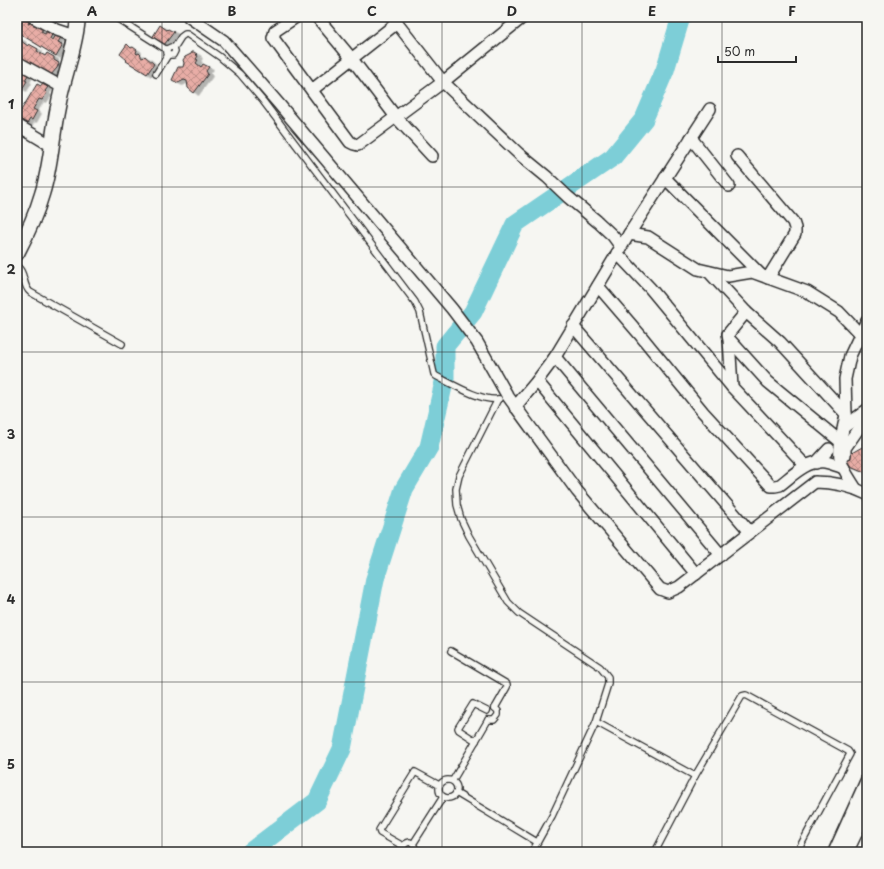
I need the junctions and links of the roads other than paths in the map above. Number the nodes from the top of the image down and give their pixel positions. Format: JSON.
{"nodes":[{"id":1,"x":33,"y":17,"type":"edge"},
{"id":2,"x":78,"y":17,"type":"edge"},
{"id":3,"x":115,"y":17,"type":"edge"},
{"id":4,"x":189,"y":17,"type":"edge"},
{"id":5,"x":296,"y":17,"type":"edge"},
{"id":6,"x":317,"y":17,"type":"edge"},
{"id":7,"x":523,"y":17,"type":"edge"},
{"id":8,"x":395,"y":20,"type":"edge"},
{"id":9,"x":75,"y":36,"type":"junction"},
{"id":10,"x":167,"y":52,"type":"junction"},
{"id":11,"x":352,"y":59,"type":"junction"},
{"id":12,"x":17,"y":62,"type":"edge"},
{"id":13,"x":156,"y":74,"type":"dead end"},
{"id":14,"x":443,"y":82,"type":"junction"},
{"id":15,"x":62,"y":87,"type":"junction"},
{"id":16,"x":312,"y":90,"type":"junction"},
{"id":17,"x":710,"y":109,"type":"dead end"},
{"id":18,"x":396,"y":117,"type":"junction"},
{"id":19,"x":17,"y":125,"type":"edge"},
{"id":20,"x":691,"y":138,"type":"junction"},
{"id":21,"x":52,"y":146,"type":"junction"},
{"id":22,"x":432,"y":156,"type":"dead end"},
{"id":23,"x":737,"y":156,"type":"dead end"},
{"id":24,"x":665,"y":178,"type":"junction"},
{"id":25,"x":729,"y":186,"type":"dead end"},
{"id":26,"x":629,"y":234,"type":"junction"},
{"id":27,"x":619,"y":250,"type":"junction"},
{"id":28,"x":17,"y":253,"type":"edge"},
{"id":29,"x":17,"y":266,"type":"edge"},
{"id":30,"x":710,"y":272,"type":"junction"},
{"id":31,"x":764,"y":276,"type":"junction"},
{"id":32,"x":598,"y":286,"type":"junction"},
{"id":33,"x":746,"y":312,"type":"junction"},
{"id":34,"x":866,"y":322,"type":"edge"},
{"id":35,"x":573,"y":326,"type":"junction"},
{"id":36,"x":860,"y":334,"type":"junction"},
{"id":37,"x":729,"y":339,"type":"junction"},
{"id":38,"x":122,"y":344,"type":"dead end"},
{"id":39,"x":554,"y":357,"type":"junction"},
{"id":40,"x":537,"y":381,"type":"junction"},
{"id":41,"x":732,"y":387,"type":"junction"},
{"id":42,"x":502,"y":397,"type":"junction"},
{"id":43,"x":515,"y":407,"type":"junction"},
{"id":44,"x":867,"y":410,"type":"edge"},
{"id":45,"x":846,"y":414,"type":"junction"},
{"id":46,"x":867,"y":419,"type":"edge"},
{"id":47,"x":844,"y":427,"type":"junction"},
{"id":48,"x":841,"y":442,"type":"junction"},
{"id":49,"x":829,"y":449,"type":"dead end"},
{"id":50,"x":811,"y":464,"type":"junction"},
{"id":51,"x":844,"y":468,"type":"junction"},
{"id":52,"x":862,"y":492,"type":"edge"},
{"id":53,"x":750,"y":532,"type":"junction"},
{"id":54,"x":720,"y":555,"type":"junction"},
{"id":55,"x":696,"y":574,"type":"junction"},
{"id":56,"x":451,"y":651,"type":"dead end"},
{"id":57,"x":495,"y":708,"type":"junction"},
{"id":58,"x":487,"y":711,"type":"junction"},
{"id":59,"x":488,"y":720,"type":"junction"},
{"id":60,"x":596,"y":722,"type":"junction"},
{"id":61,"x":476,"y":741,"type":"junction"},
{"id":62,"x":696,"y":776,"type":"junction"},
{"id":63,"x":867,"y":778,"type":"edge"},
{"id":64,"x":453,"y":780,"type":"junction"},
{"id":65,"x":439,"y":785,"type":"junction"},
{"id":66,"x":456,"y":794,"type":"junction"},
{"id":67,"x":443,"y":797,"type":"junction"},
{"id":68,"x":867,"y":804,"type":"edge"},
{"id":69,"x":538,"y":842,"type":"junction"},
{"id":70,"x":413,"y":844,"type":"junction"},
{"id":71,"x":403,"y":849,"type":"edge"},
{"id":72,"x":414,"y":852,"type":"edge"},
{"id":73,"x":532,"y":852,"type":"edge"},
{"id":74,"x":655,"y":852,"type":"edge"},
{"id":75,"x":797,"y":852,"type":"edge"},
{"id":76,"x":834,"y":852,"type":"edge"},
{"id":77,"x":844,"y":852,"type":"edge"}],
"edges":[{"from":1,"to":9,"type":"street"},
{"from":2,"to":9,"type":"street"},
{"from":3,"to":10,"type":"lane"},
{"from":4,"to":42,"type":"street"},
{"from":5,"to":16,"type":"street"},
{"from":6,"to":11,"type":"street"},
{"from":7,"to":14,"type":"street"},
{"from":8,"to":11,"type":"street"},
{"from":8,"to":14,"type":"street"},
{"from":9,"to":15,"type":"street"},
{"from":10,"to":13,"type":"lane"},
{"from":10,"to":42,"type":"lane"},
{"from":11,"to":16,"type":"street"},
{"from":11,"to":18,"type":"street"},
{"from":12,"to":15,"type":"street"},
{"from":14,"to":18,"type":"street"},
{"from":14,"to":27,"type":"street"},
{"from":15,"to":21,"type":"street"},
{"from":16,"to":18,"type":"street"},
{"from":17,"to":20,"type":"street"},
{"from":18,"to":22,"type":"street"},
{"from":19,"to":21,"type":"street"},
{"from":20,"to":24,"type":"street"},
{"from":20,"to":25,"type":"street"},
{"from":21,"to":28,"type":"street"},
{"from":23,"to":31,"type":"street"},
{"from":24,"to":26,"type":"street"},
{"from":24,"to":31,"type":"street"},
{"from":26,"to":27,"type":"street"},
{"from":26,"to":30,"type":"street"},
{"from":27,"to":32,"type":"street"},
{"from":27,"to":41,"type":"street"},
{"from":29,"to":38,"type":"lane"},
{"from":30,"to":31,"type":"street"},
{"from":30,"to":33,"type":"street"},
{"from":31,"to":36,"type":"street"},
{"from":32,"to":35,"type":"street"},
{"from":32,"to":50,"type":"street"},
{"from":33,"to":37,"type":"street"},
{"from":33,"to":45,"type":"street"},
{"from":34,"to":36,"type":"street"},
{"from":35,"to":39,"type":"street"},
{"from":35,"to":53,"type":"street"},
{"from":36,"to":45,"type":"street"},
{"from":37,"to":41,"type":"street"},
{"from":37,"to":48,"type":"street"},
{"from":39,"to":40,"type":"street"},
{"from":39,"to":54,"type":"street"},
{"from":40,"to":43,"type":"street"},
{"from":40,"to":55,"type":"street"},
{"from":41,"to":50,"type":"street"},
{"from":42,"to":43,"type":"street"},
{"from":42,"to":60,"type":"lane"},
{"from":43,"to":55,"type":"street"},
{"from":44,"to":47,"type":"street"},
{"from":45,"to":47,"type":"street"},
{"from":46,"to":52,"type":"street"},
{"from":47,"to":48,"type":"street"},
{"from":48,"to":51,"type":"street"},
{"from":49,"to":50,"type":"street"},
{"from":50,"to":51,"type":"street"},
{"from":51,"to":52,"type":"street"},
{"from":52,"to":53,"type":"street"},
{"from":53,"to":54,"type":"street"},
{"from":54,"to":55,"type":"street"},
{"from":56,"to":57,"type":"lane"},
{"from":57,"to":58,"type":"lane"},
{"from":57,"to":59,"type":"lane"},
{"from":58,"to":59,"type":"lane"},
{"from":58,"to":61,"type":"lane"},
{"from":59,"to":61,"type":"lane"},
{"from":60,"to":62,"type":"lane"},
{"from":60,"to":69,"type":"lane"},
{"from":61,"to":64,"type":"lane"},
{"from":62,"to":74,"type":"lane"},
{"from":62,"to":75,"type":"lane"},
{"from":63,"to":76,"type":"street"},
{"from":64,"to":65,"type":"lane"},
{"from":64,"to":66,"type":"lane"},
{"from":65,"to":67,"type":"lane"},
{"from":65,"to":71,"type":"lane"},
{"from":66,"to":67,"type":"lane"},
{"from":66,"to":69,"type":"lane"},
{"from":67,"to":70,"type":"lane"},
{"from":68,"to":77,"type":"main road"},
{"from":69,"to":73,"type":"lane"},
{"from":70,"to":71,"type":"lane"},
{"from":70,"to":72,"type":"lane"}]}
